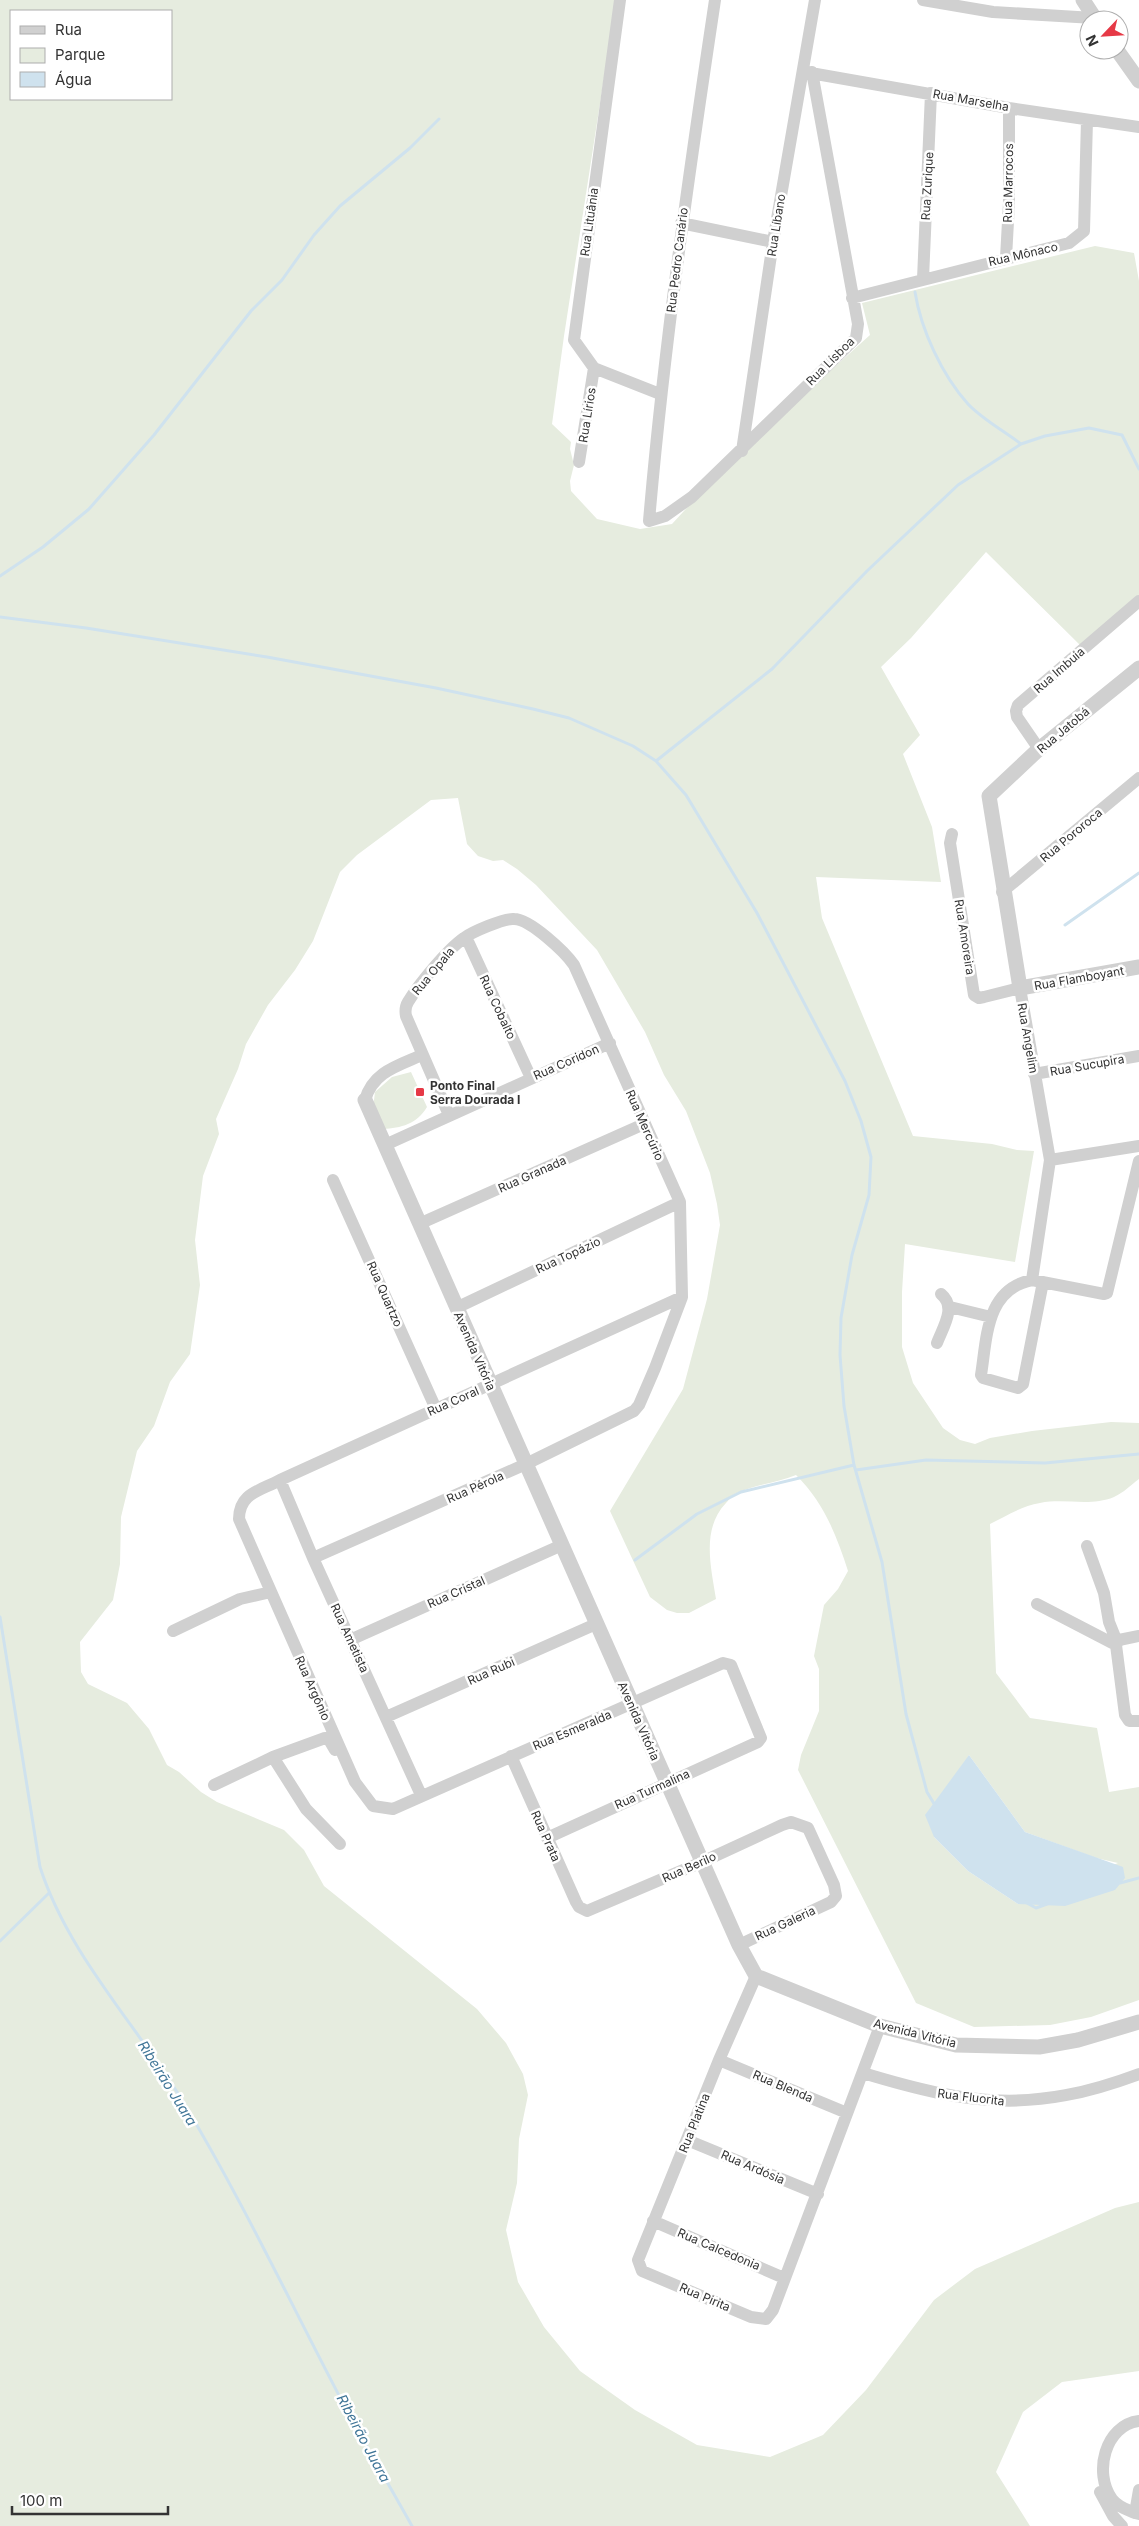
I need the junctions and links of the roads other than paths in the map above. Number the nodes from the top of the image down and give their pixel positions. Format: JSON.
{"nodes":[{"id":1,"x":620,"y":0,"type":"edge"},
{"id":2,"x":714,"y":0,"type":"edge"},
{"id":3,"x":815,"y":0,"type":"edge"},
{"id":4,"x":923,"y":0,"type":"edge"},
{"id":5,"x":990,"y":6,"type":"edge"},
{"id":6,"x":1079,"y":17,"type":"edge"},
{"id":7,"x":1124,"y":60,"type":"edge"},
{"id":8,"x":807,"y":72,"type":"junction"},
{"id":9,"x":1139,"y":81,"type":"edge"},
{"id":10,"x":931,"y":93,"type":"junction"},
{"id":11,"x":1009,"y":108,"type":"junction"},
{"id":12,"x":1088,"y":120,"type":"junction"},
{"id":13,"x":1139,"y":127,"type":"edge"},
{"id":14,"x":681,"y":223,"type":"junction"},
{"id":15,"x":773,"y":242,"type":"junction"},
{"id":16,"x":1006,"y":258,"type":"junction"},
{"id":17,"x":923,"y":278,"type":"junction"},
{"id":18,"x":852,"y":298,"type":"junction"},
{"id":19,"x":594,"y":368,"type":"junction"},
{"id":20,"x":660,"y":394,"type":"junction"},
{"id":21,"x":742,"y":450,"type":"junction"},
{"id":22,"x":579,"y":462,"type":"dead end"},
{"id":23,"x":648,"y":521,"type":"joint"},
{"id":24,"x":1139,"y":601,"type":"edge"},
{"id":25,"x":1139,"y":668,"type":"edge"},
{"id":26,"x":1039,"y":749,"type":"junction"},
{"id":27,"x":1139,"y":778,"type":"edge"},
{"id":28,"x":989,"y":796,"type":"joint"},
{"id":29,"x":952,"y":834,"type":"dead end"},
{"id":30,"x":1002,"y":892,"type":"junction"},
{"id":31,"x":466,"y":937,"type":"junction"},
{"id":32,"x":1139,"y":966,"type":"edge"},
{"id":33,"x":1020,"y":988,"type":"junction"},
{"id":34,"x":610,"y":1043,"type":"junction"},
{"id":35,"x":422,"y":1055,"type":"junction"},
{"id":36,"x":1139,"y":1056,"type":"edge"},
{"id":37,"x":1034,"y":1074,"type":"junction"},
{"id":38,"x":531,"y":1078,"type":"junction"},
{"id":39,"x":365,"y":1100,"type":"joint"},
{"id":40,"x":449,"y":1115,"type":"junction"},
{"id":41,"x":644,"y":1124,"type":"junction"},
{"id":42,"x":385,"y":1145,"type":"junction"},
{"id":43,"x":1139,"y":1146,"type":"edge"},
{"id":44,"x":1050,"y":1160,"type":"junction"},
{"id":45,"x":1139,"y":1161,"type":"edge"},
{"id":46,"x":333,"y":1180,"type":"dead end"},
{"id":47,"x":680,"y":1202,"type":"junction"},
{"id":48,"x":419,"y":1224,"type":"junction"},
{"id":49,"x":1038,"y":1281,"type":"junction"},
{"id":50,"x":941,"y":1294,"type":"dead end"},
{"id":51,"x":682,"y":1297,"type":"junction"},
{"id":52,"x":950,"y":1307,"type":"junction"},
{"id":53,"x":456,"y":1308,"type":"junction"},
{"id":54,"x":990,"y":1317,"type":"junction"},
{"id":55,"x":937,"y":1343,"type":"dead end"},
{"id":56,"x":490,"y":1384,"type":"junction"},
{"id":57,"x":436,"y":1408,"type":"junction"},
{"id":58,"x":634,"y":1411,"type":"joint"},
{"id":59,"x":526,"y":1464,"type":"junction"},
{"id":60,"x":280,"y":1480,"type":"junction"},
{"id":61,"x":239,"y":1519,"type":"joint"},
{"id":62,"x":562,"y":1545,"type":"junction"},
{"id":63,"x":1087,"y":1546,"type":"dead end"},
{"id":64,"x":313,"y":1558,"type":"junction"},
{"id":65,"x":271,"y":1592,"type":"junction"},
{"id":66,"x":1037,"y":1604,"type":"dead end"},
{"id":67,"x":596,"y":1624,"type":"junction"},
{"id":68,"x":173,"y":1631,"type":"dead end"},
{"id":69,"x":1139,"y":1636,"type":"edge"},
{"id":70,"x":350,"y":1640,"type":"junction"},
{"id":71,"x":1117,"y":1642,"type":"junction"},
{"id":72,"x":632,"y":1704,"type":"junction"},
{"id":73,"x":386,"y":1717,"type":"junction"},
{"id":74,"x":1134,"y":1721,"type":"edge"},
{"id":75,"x":758,"y":1742,"type":"joint"},
{"id":76,"x":511,"y":1756,"type":"junction"},
{"id":77,"x":273,"y":1757,"type":"junction"},
{"id":78,"x":355,"y":1782,"type":"junction"},
{"id":79,"x":666,"y":1782,"type":"junction"},
{"id":80,"x":214,"y":1785,"type":"dead end"},
{"id":81,"x":422,"y":1795,"type":"junction"},
{"id":82,"x":547,"y":1838,"type":"junction"},
{"id":83,"x":340,"y":1844,"type":"dead end"},
{"id":84,"x":702,"y":1862,"type":"junction"},
{"id":85,"x":831,"y":1902,"type":"joint"},
{"id":86,"x":588,"y":1911,"type":"joint"},
{"id":87,"x":739,"y":1945,"type":"junction"},
{"id":88,"x":756,"y":1976,"type":"junction"},
{"id":89,"x":1139,"y":2022,"type":"edge"},
{"id":90,"x":880,"y":2026,"type":"junction"},
{"id":91,"x":719,"y":2060,"type":"junction"},
{"id":92,"x":863,"y":2072,"type":"junction"},
{"id":93,"x":1139,"y":2074,"type":"edge"},
{"id":94,"x":847,"y":2113,"type":"junction"},
{"id":95,"x":687,"y":2140,"type":"junction"},
{"id":96,"x":818,"y":2194,"type":"junction"},
{"id":97,"x":653,"y":2221,"type":"junction"},
{"id":98,"x":642,"y":2270,"type":"joint"},
{"id":99,"x":784,"y":2278,"type":"junction"},
{"id":100,"x":1139,"y":2421,"type":"edge"},
{"id":101,"x":1102,"y":2457,"type":"junction"},
{"id":102,"x":1139,"y":2490,"type":"edge"},
{"id":103,"x":1137,"y":2513,"type":"edge"},
{"id":104,"x":1122,"y":2526,"type":"edge"}],
"edges":[{"from":1,"to":19,"type":"street","name":"Rua Lituânia"},
{"from":2,"to":14,"type":"street","name":"Rua Pedro Canário"},
{"from":3,"to":8,"type":"street","name":"Rua Líbano"},
{"from":4,"to":5,"type":"street"},
{"from":5,"to":6,"type":"street"},
{"from":7,"to":9,"type":"street"},
{"from":8,"to":10,"type":"street","name":"Rua Marselha"},
{"from":8,"to":15,"type":"street","name":"Rua Líbano"},
{"from":8,"to":18,"type":"street","name":"Rua Lísboa"},
{"from":10,"to":11,"type":"street","name":"Rua Marselha"},
{"from":10,"to":17,"type":"street","name":"Rua Zurique"},
{"from":11,"to":12,"type":"street","name":"Rua Marselha"},
{"from":11,"to":16,"type":"street","name":"Rua Marrocos"},
{"from":12,"to":13,"type":"street","name":"Rua Marselha"},
{"from":12,"to":16,"type":"street","name":"Rua Mônaco"},
{"from":14,"to":15,"type":"street"},
{"from":14,"to":20,"type":"street","name":"Rua Pedro Canário"},
{"from":15,"to":21,"type":"street","name":"Rua Líbano"},
{"from":16,"to":17,"type":"street","name":"Rua Mônaco"},
{"from":17,"to":18,"type":"street","name":"Rua Mônaco"},
{"from":18,"to":21,"type":"street","name":"Rua Lísboa"},
{"from":19,"to":20,"type":"street","name":"Rua Lituânia"},
{"from":19,"to":22,"type":"street","name":"Rua Lírios"},
{"from":20,"to":23,"type":"street","name":"Rua Pedro Canário"},
{"from":21,"to":23,"type":"street","name":"Rua Lísboa"},
{"from":24,"to":26,"type":"street","name":"Rua Imbuia"},
{"from":25,"to":26,"type":"street","name":"Rua Jatobá"},
{"from":26,"to":28,"type":"street","name":"Rua Jatobá"},
{"from":27,"to":30,"type":"street","name":"Rua Pororoca"},
{"from":28,"to":30,"type":"street","name":"Rua Angelim"},
{"from":29,"to":33,"type":"street","name":"Rua Amoreira"},
{"from":30,"to":33,"type":"street","name":"Rua Angelim"},
{"from":31,"to":34,"type":"street","name":"Rua Mercúrio"},
{"from":31,"to":35,"type":"street","name":"Rua Opala"},
{"from":31,"to":38,"type":"street","name":"Rua Cobalto"},
{"from":32,"to":33,"type":"street","name":"Rua Flamboyant"},
{"from":33,"to":37,"type":"street","name":"Rua Angelim"},
{"from":34,"to":38,"type":"street","name":"Rua Coridon"},
{"from":34,"to":41,"type":"street","name":"Rua Mercúrio"},
{"from":35,"to":39,"type":"street"},
{"from":35,"to":40,"type":"street"},
{"from":36,"to":37,"type":"street","name":"Rua Sucupira"},
{"from":37,"to":44,"type":"street","name":"Rua Angelim"},
{"from":38,"to":40,"type":"street","name":"Rua Coridon"},
{"from":39,"to":42,"type":"street","name":"Avenida Vitória"},
{"from":40,"to":42,"type":"street","name":"Rua Coridon"},
{"from":41,"to":47,"type":"street","name":"Rua Mercúrio"},
{"from":41,"to":48,"type":"street","name":"Rua Granada"},
{"from":42,"to":48,"type":"street","name":"Avenida Vitória"},
{"from":43,"to":44,"type":"street"},
{"from":44,"to":49,"type":"street","name":"Rua Angelim"},
{"from":45,"to":49,"type":"street"},
{"from":46,"to":57,"type":"street","name":"Rua Quartzo"},
{"from":47,"to":51,"type":"street","name":"Rua Mercúrio"},
{"from":47,"to":53,"type":"street","name":"Rua Topázio"},
{"from":48,"to":53,"type":"street","name":"Avenida Vitória"},
{"from":49,"to":54,"type":"street"},
{"from":49,"to":54,"type":"street","name":"Rua Angelim"},
{"from":50,"to":52,"type":"street"},
{"from":51,"to":56,"type":"street","name":"Rua Coral"},
{"from":51,"to":58,"type":"street","name":"Rua Mercúrio"},
{"from":52,"to":54,"type":"street"},
{"from":52,"to":55,"type":"street"},
{"from":53,"to":56,"type":"street","name":"Avenida Vitória"},
{"from":56,"to":57,"type":"street","name":"Rua Coral"},
{"from":56,"to":59,"type":"street","name":"Avenida Vitória"},
{"from":57,"to":60,"type":"street","name":"Rua Coral"},
{"from":58,"to":59,"type":"street","name":"Rua Pérola"},
{"from":59,"to":62,"type":"street","name":"Avenida Vitória"},
{"from":59,"to":64,"type":"street","name":"Rua Pérola"},
{"from":60,"to":61,"type":"street","name":"Rua Coral"},
{"from":60,"to":64,"type":"street","name":"Rua Ametista"},
{"from":61,"to":65,"type":"street","name":"Rua Argônio"},
{"from":62,"to":67,"type":"street","name":"Avenida Vitória"},
{"from":62,"to":70,"type":"street","name":"Rua Cristal"},
{"from":63,"to":71,"type":"street"},
{"from":64,"to":70,"type":"street","name":"Rua Ametista"},
{"from":65,"to":68,"type":"street"},
{"from":65,"to":78,"type":"street","name":"Rua Argônio"},
{"from":66,"to":71,"type":"street"},
{"from":67,"to":72,"type":"street","name":"Avenida Vitória"},
{"from":67,"to":73,"type":"street","name":"Rua Rubi"},
{"from":69,"to":71,"type":"street"},
{"from":70,"to":73,"type":"street","name":"Rua Ametista"},
{"from":71,"to":74,"type":"street"},
{"from":72,"to":75,"type":"street","name":"Rua Esmeralda"},
{"from":72,"to":76,"type":"street","name":"Rua Esmeralda"},
{"from":72,"to":79,"type":"street","name":"Avenida Vitória"},
{"from":73,"to":81,"type":"street","name":"Rua Ametista"},
{"from":75,"to":79,"type":"street","name":"Rua Turmalina"},
{"from":76,"to":81,"type":"street","name":"Rua Esmeralda"},
{"from":76,"to":82,"type":"street","name":"Rua Prata"},
{"from":77,"to":78,"type":"street"},
{"from":77,"to":80,"type":"street"},
{"from":77,"to":83,"type":"street"},
{"from":78,"to":81,"type":"street","name":"Rua Argônio"},
{"from":79,"to":82,"type":"street","name":"Rua Turmalina"},
{"from":79,"to":84,"type":"street","name":"Avenida Vitória"},
{"from":82,"to":86,"type":"street","name":"Rua Prata"},
{"from":84,"to":85,"type":"street","name":"Rua Berilo"},
{"from":84,"to":86,"type":"street","name":"Rua Berilo"},
{"from":84,"to":87,"type":"street","name":"Avenida Vitória"},
{"from":85,"to":87,"type":"street","name":"Rua Galeria"},
{"from":87,"to":88,"type":"street","name":"Avenida Vitória"},
{"from":88,"to":90,"type":"street","name":"Avenida Vitória"},
{"from":88,"to":91,"type":"street","name":"Rua Platina"},
{"from":89,"to":90,"type":"street","name":"Avenida Vitória"},
{"from":90,"to":92,"type":"street"},
{"from":91,"to":94,"type":"street","name":"Rua Blenda"},
{"from":91,"to":95,"type":"street","name":"Rua Platina"},
{"from":92,"to":93,"type":"street","name":"Rua Fluorita"},
{"from":92,"to":94,"type":"street"},
{"from":94,"to":96,"type":"street"},
{"from":95,"to":96,"type":"street","name":"Rua Ardósia"},
{"from":95,"to":97,"type":"street","name":"Rua Platina"},
{"from":96,"to":99,"type":"street"},
{"from":97,"to":98,"type":"street","name":"Rua Platina"},
{"from":97,"to":99,"type":"street","name":"Rua Calcedonia"},
{"from":98,"to":99,"type":"street","name":"Rua Pirita"},
{"from":100,"to":101,"type":"street"},
{"from":101,"to":103,"type":"street"},
{"from":101,"to":104,"type":"street"},
{"from":102,"to":103,"type":"street"}]}
